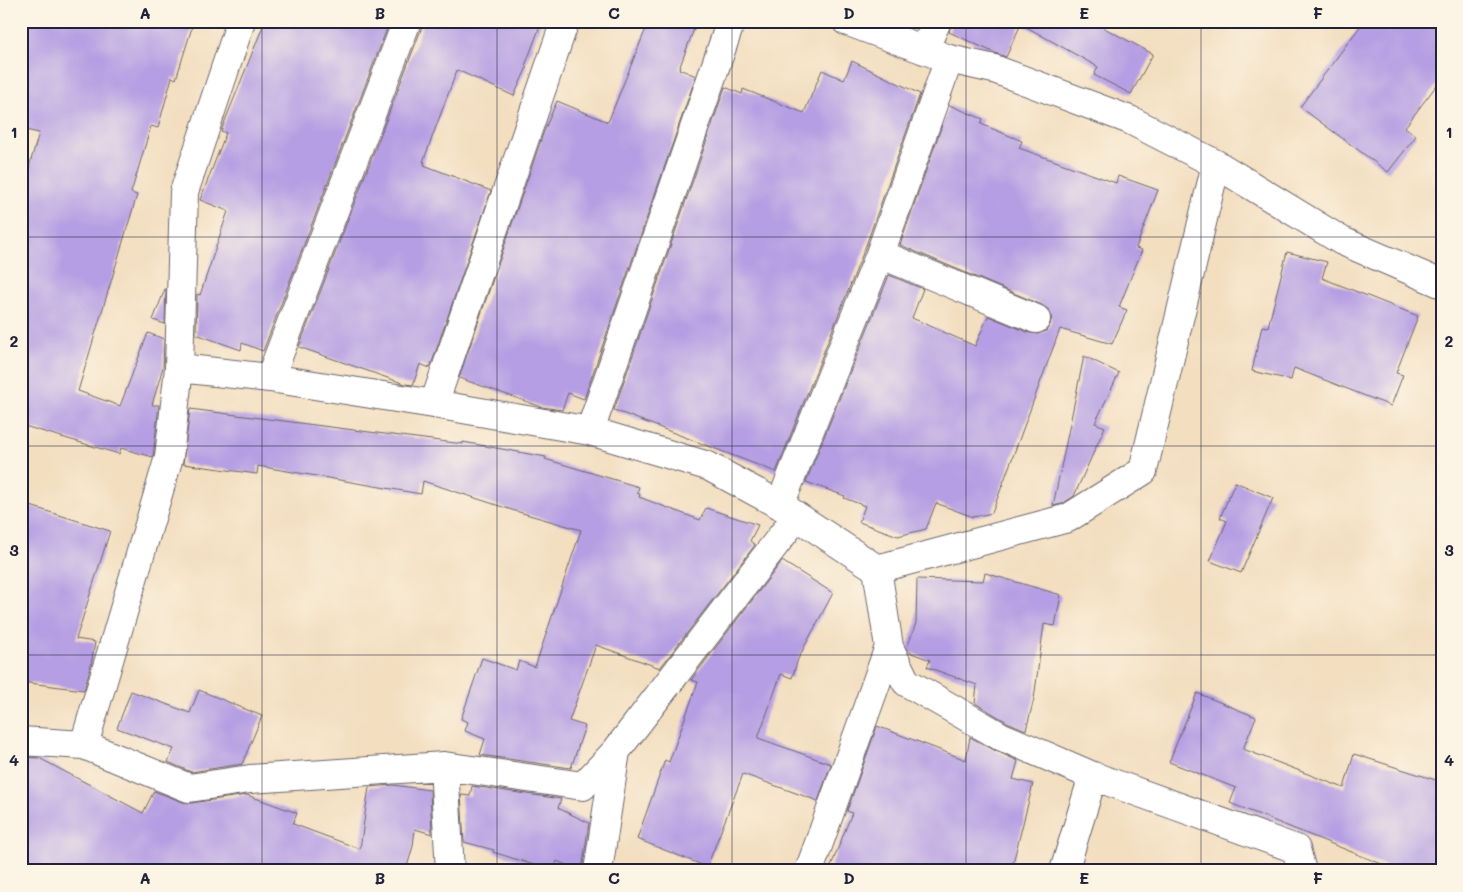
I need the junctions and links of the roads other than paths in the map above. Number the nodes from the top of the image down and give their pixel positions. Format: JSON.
{"nodes":[{"id":1,"x":241,"y":21,"type":"edge"},
{"id":2,"x":407,"y":21,"type":"edge"},
{"id":3,"x":565,"y":21,"type":"edge"},
{"id":4,"x":731,"y":21,"type":"edge"},
{"id":5,"x":846,"y":21,"type":"edge"},
{"id":6,"x":937,"y":21,"type":"edge"},
{"id":7,"x":937,"y":54,"type":"junction"},
{"id":8,"x":1216,"y":164,"type":"junction"},
{"id":9,"x":880,"y":254,"type":"junction"},
{"id":10,"x":1442,"y":284,"type":"edge"},
{"id":11,"x":1036,"y":319,"type":"dead end"},
{"id":12,"x":179,"y":368,"type":"junction"},
{"id":13,"x":270,"y":378,"type":"junction"},
{"id":14,"x":434,"y":404,"type":"junction"},
{"id":15,"x":590,"y":431,"type":"junction"},
{"id":16,"x":788,"y":510,"type":"junction"},
{"id":17,"x":877,"y":569,"type":"junction"},
{"id":18,"x":889,"y":648,"type":"junction"},
{"id":19,"x":21,"y":741,"type":"edge"},
{"id":20,"x":84,"y":745,"type":"junction"},
{"id":21,"x":616,"y":751,"type":"junction"},
{"id":22,"x":444,"y":766,"type":"junction"},
{"id":23,"x":1093,"y":776,"type":"junction"},
{"id":24,"x":450,"y":871,"type":"edge"},
{"id":25,"x":598,"y":871,"type":"edge"},
{"id":26,"x":808,"y":871,"type":"edge"},
{"id":27,"x":1064,"y":871,"type":"edge"},
{"id":28,"x":1302,"y":871,"type":"edge"}],
"edges":[{"from":1,"to":12,"type":"street"},
{"from":2,"to":13,"type":"street"},
{"from":3,"to":14,"type":"street"},
{"from":4,"to":15,"type":"street"},
{"from":5,"to":7,"type":"street"},
{"from":6,"to":7,"type":"street"},
{"from":7,"to":8,"type":"street"},
{"from":7,"to":9,"type":"street"},
{"from":8,"to":10,"type":"street"},
{"from":8,"to":17,"type":"street"},
{"from":9,"to":11,"type":"street"},
{"from":9,"to":16,"type":"street"},
{"from":12,"to":13,"type":"street"},
{"from":12,"to":20,"type":"street"},
{"from":13,"to":14,"type":"street"},
{"from":14,"to":15,"type":"street"},
{"from":15,"to":16,"type":"street"},
{"from":16,"to":17,"type":"street"},
{"from":16,"to":21,"type":"street"},
{"from":17,"to":18,"type":"street"},
{"from":18,"to":23,"type":"street"},
{"from":18,"to":26,"type":"street"},
{"from":19,"to":20,"type":"street"},
{"from":20,"to":22,"type":"street"},
{"from":21,"to":22,"type":"street"},
{"from":21,"to":25,"type":"street"},
{"from":22,"to":24,"type":"street"},
{"from":23,"to":27,"type":"street"},
{"from":23,"to":28,"type":"street"}]}
